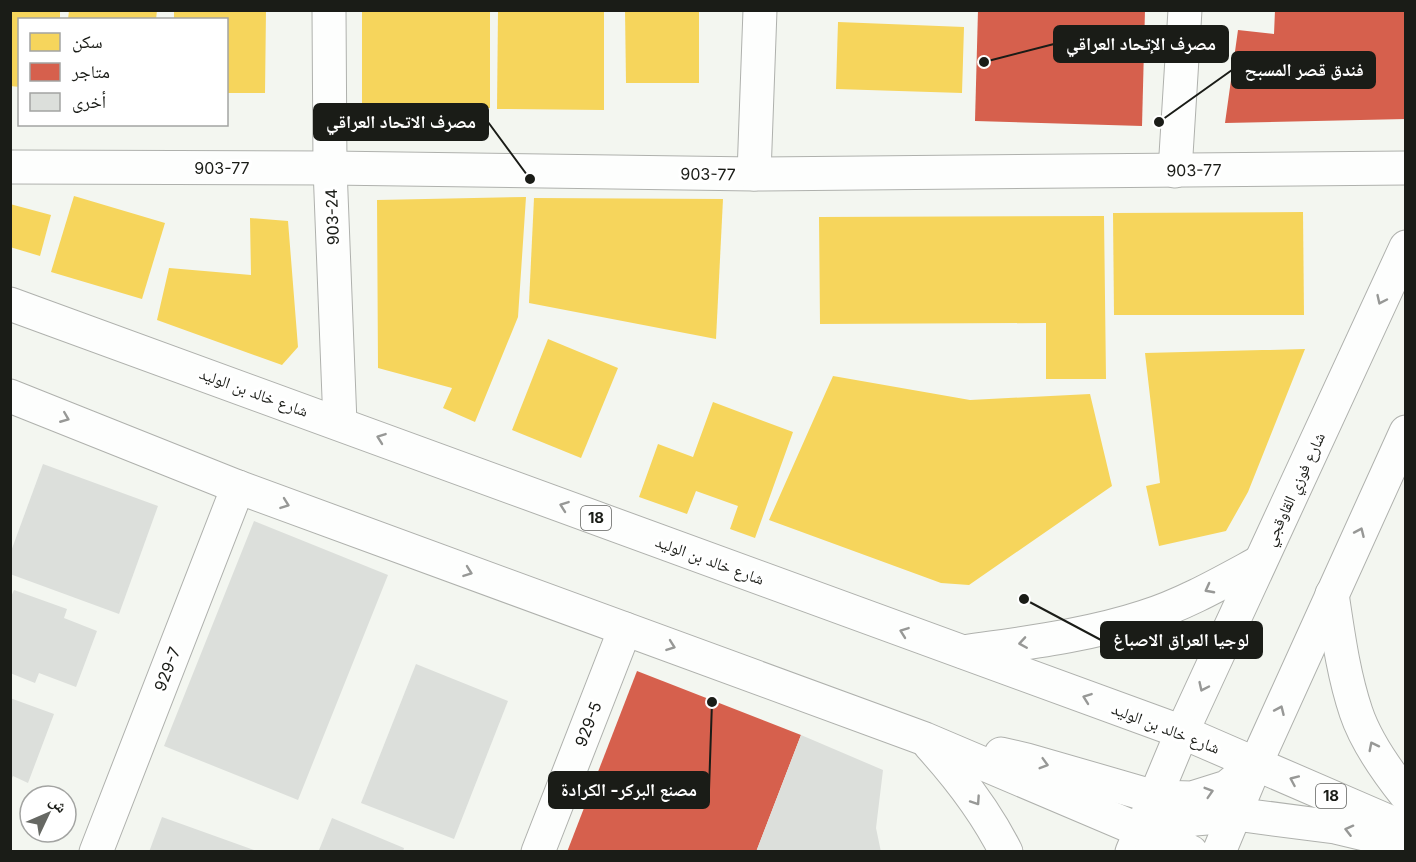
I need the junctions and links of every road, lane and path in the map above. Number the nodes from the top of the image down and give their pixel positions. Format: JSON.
{"nodes":[{"id":1,"x":329,"y":10,"type":"edge"},
{"id":2,"x":760,"y":10,"type":"edge"},
{"id":3,"x":1185,"y":10,"type":"edge"},
{"id":4,"x":10,"y":167,"type":"edge"},
{"id":5,"x":330,"y":168,"type":"junction"},
{"id":6,"x":1406,"y":168,"type":"edge"},
{"id":7,"x":1175,"y":171,"type":"junction"},
{"id":8,"x":754,"y":174,"type":"junction"},
{"id":9,"x":1406,"y":247,"type":"edge"},
{"id":10,"x":10,"y":304,"type":"edge"},
{"id":11,"x":10,"y":396,"type":"edge"},
{"id":12,"x":340,"y":423,"type":"junction"},
{"id":13,"x":1406,"y":432,"type":"edge"},
{"id":14,"x":238,"y":487,"type":"junction"},
{"id":15,"x":1260,"y":562,"type":"junction"},
{"id":16,"x":1332,"y":594,"type":"junction"},
{"id":17,"x":625,"y":630,"type":"junction"},
{"id":18,"x":960,"y":653,"type":"junction"},
{"id":19,"x":1182,"y":732,"type":"junction"},
{"id":20,"x":925,"y":739,"type":"junction"},
{"id":21,"x":1256,"y":764,"type":"junction"},
{"id":22,"x":1406,"y":795,"type":"edge"},
{"id":23,"x":1155,"y":797,"type":"junction"},
{"id":24,"x":1233,"y":816,"type":"junction"},
{"id":25,"x":1406,"y":829,"type":"edge"},
{"id":26,"x":1137,"y":841,"type":"edge"},
{"id":27,"x":1406,"y":844,"type":"edge"},
{"id":28,"x":96,"y":852,"type":"edge"},
{"id":29,"x":538,"y":852,"type":"edge"},
{"id":30,"x":1006,"y":852,"type":"edge"},
{"id":31,"x":1191,"y":852,"type":"edge"},
{"id":32,"x":1219,"y":852,"type":"edge"}],
"edges":[{"from":1,"to":5,"type":"main road","name":"903-24"},
{"from":2,"to":8,"type":"main road"},
{"from":3,"to":7,"type":"main road"},
{"from":4,"to":5,"type":"main road","name":"903-77"},
{"from":5,"to":8,"type":"main road","name":"903-77"},
{"from":5,"to":12,"type":"main road","name":"903-24"},
{"from":6,"to":7,"type":"main road","name":"903-77"},
{"from":7,"to":8,"type":"main road","name":"903-77"},
{"from":9,"to":15,"type":"main road","name":"شارع فوزي القاوقجي","one_way":true},
{"from":10,"to":12,"type":"main road","name":"شارع خالد بن الوليد","number":"18"},
{"from":11,"to":14,"type":"main road","one_way":true},
{"from":18,"to":12,"type":"main road","name":"شارع خالد بن الوليد","number":"18","one_way":true},
{"from":16,"to":13,"type":"main road","one_way":true},
{"from":14,"to":17,"type":"main road","one_way":true},
{"from":14,"to":28,"type":"main road","name":"929-7"},
{"from":15,"to":18,"type":"main road","one_way":true},
{"from":15,"to":19,"type":"main road","name":"شارع فوزي القاوقجي","one_way":true},
{"from":21,"to":16,"type":"main road","one_way":true},
{"from":22,"to":16,"type":"main road","one_way":true},
{"from":17,"to":20,"type":"main road","one_way":true},
{"from":17,"to":29,"type":"main road","name":"929-5"},
{"from":19,"to":18,"type":"main road","name":"شارع خالد بن الوليد","number":"18","one_way":true},
{"from":19,"to":21,"type":"main road","name":"شارع خالد بن الوليد","number":"18"},
{"from":19,"to":23,"type":"main road","name":"شارع فوزي القاوقجي"},
{"from":20,"to":23,"type":"main road","one_way":true},
{"from":20,"to":26,"type":"main road"},
{"from":20,"to":30,"type":"main road","one_way":true},
{"from":23,"to":21,"type":"main road","one_way":true},
{"from":21,"to":24,"type":"main road"},
{"from":25,"to":21,"type":"main road","name":"شارع خالد بن الوليد","number":"18","one_way":true},
{"from":23,"to":26,"type":"main road","name":"شارع فوزي القاوقجي"},
{"from":24,"to":26,"type":"main road"},
{"from":27,"to":24,"type":"main road","one_way":true},
{"from":24,"to":32,"type":"main road"},
{"from":26,"to":31,"type":"main road"}]}
